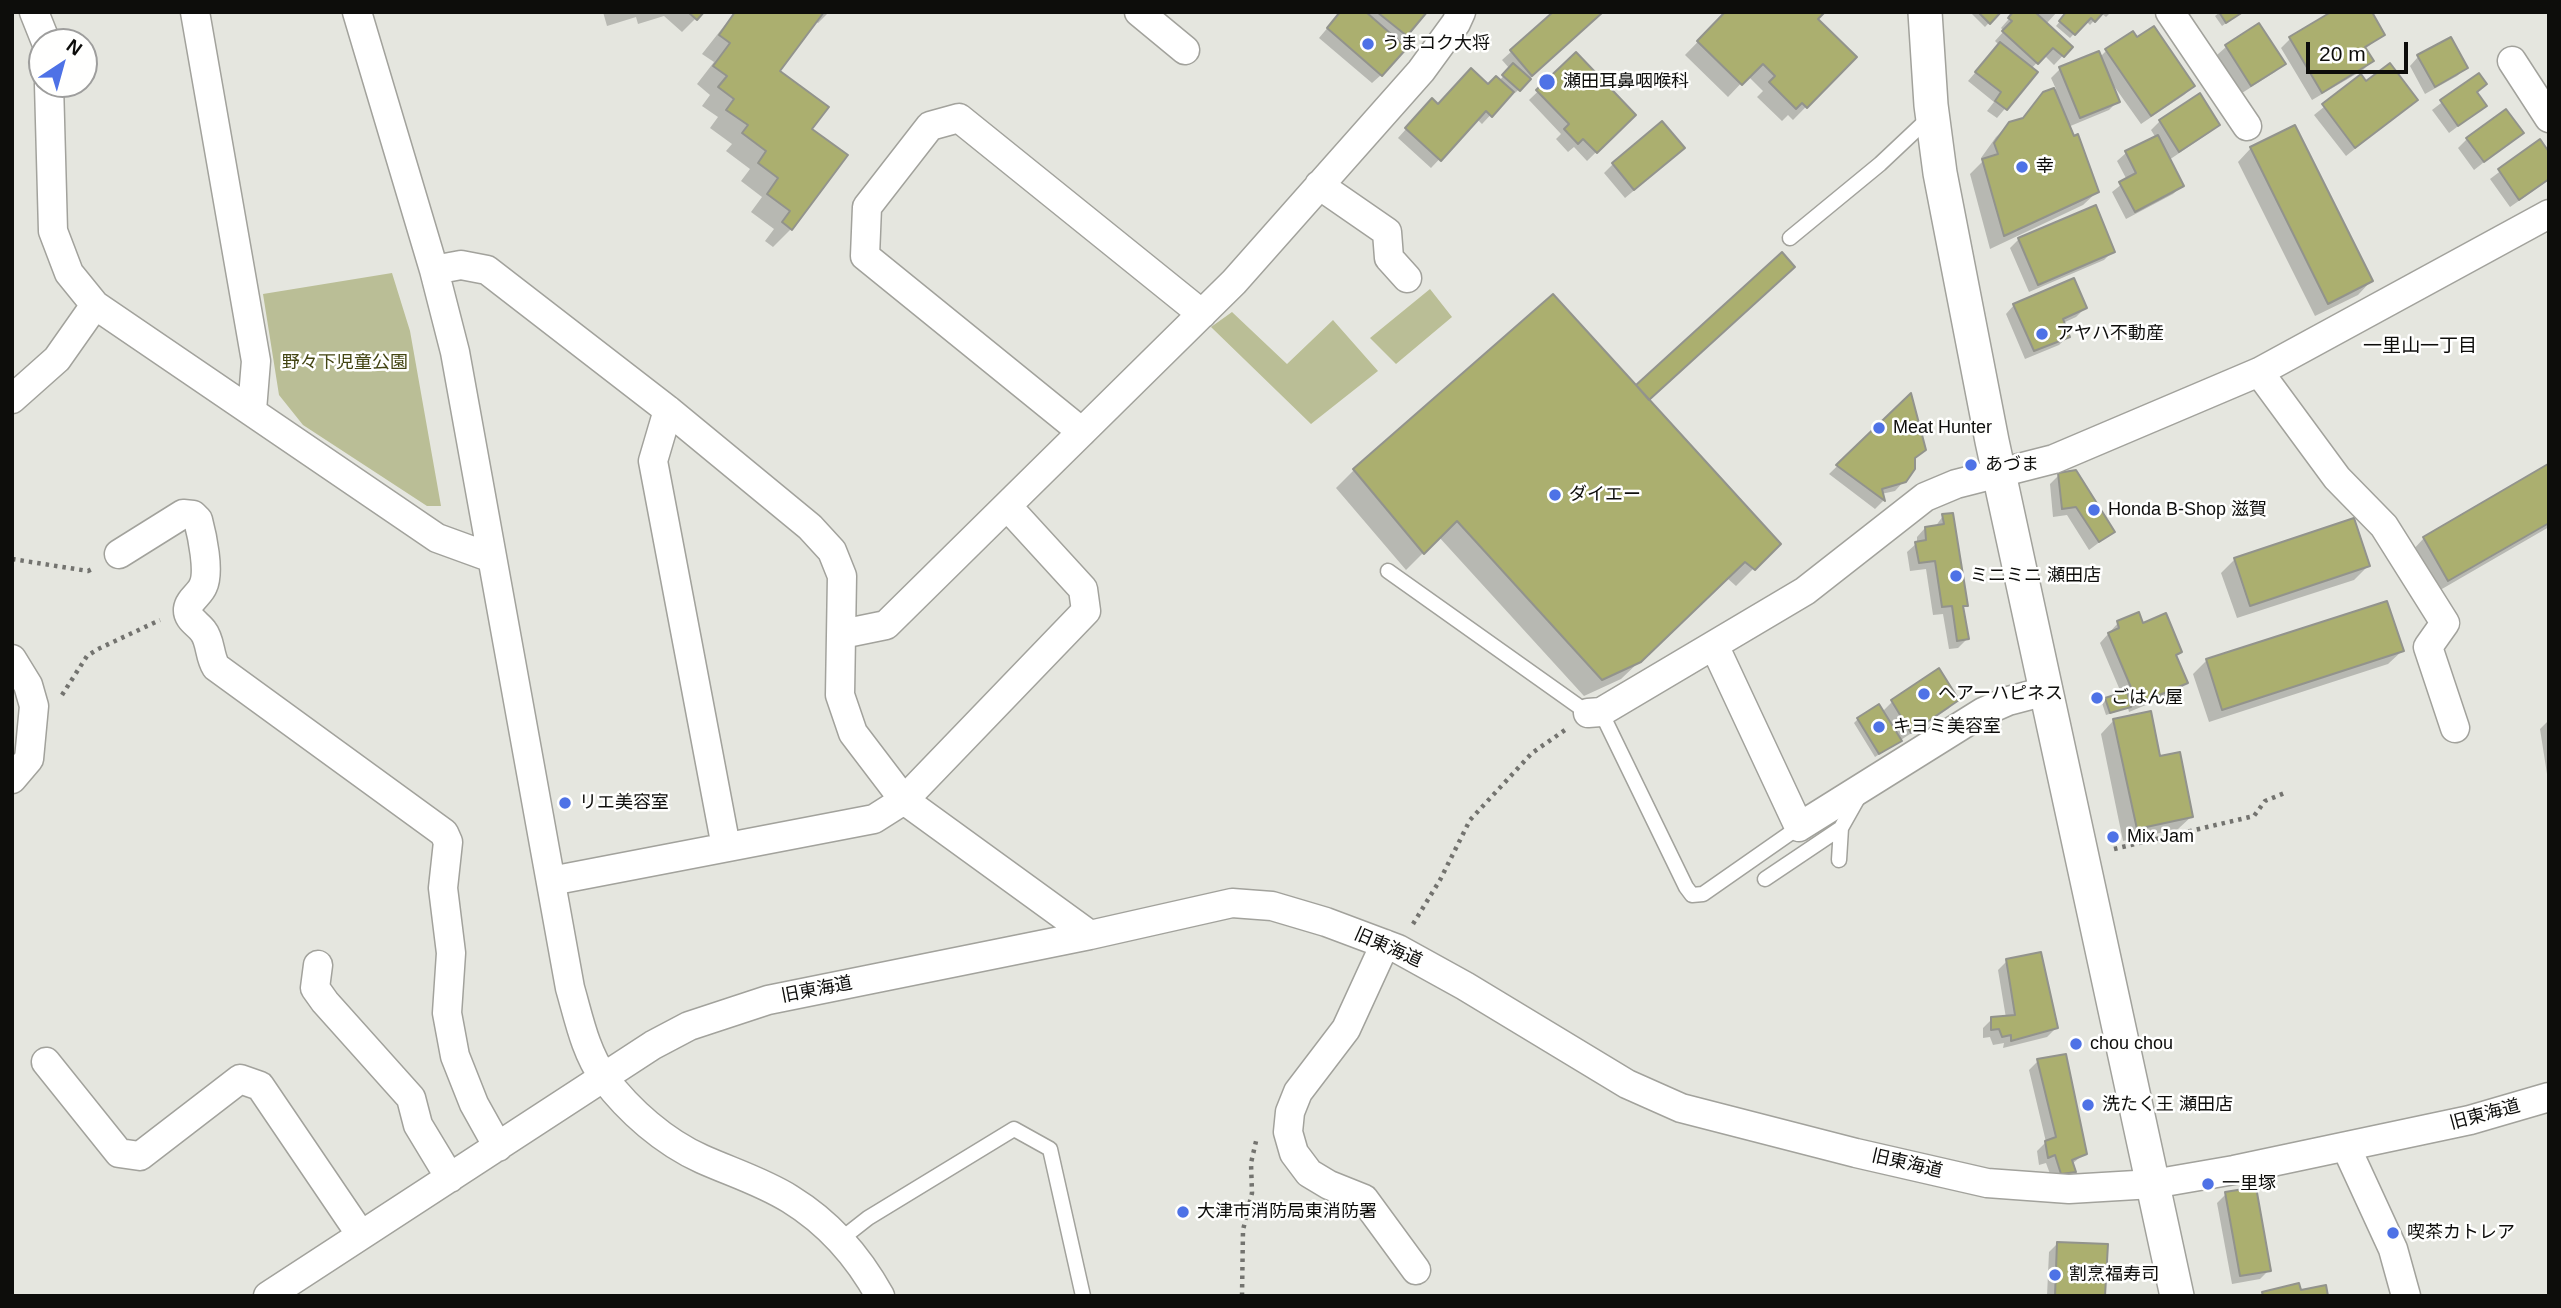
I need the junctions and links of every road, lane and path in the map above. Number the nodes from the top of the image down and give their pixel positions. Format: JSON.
{"nodes":[{"id":1,"x":195,"y":12,"type":"edge"},
{"id":2,"x":358,"y":12,"type":"edge"},
{"id":3,"x":1139,"y":12,"type":"edge"},
{"id":4,"x":1461,"y":12,"type":"edge"},
{"id":5,"x":1925,"y":12,"type":"edge"},
{"id":6,"x":2170,"y":12,"type":"edge"},
{"id":7,"x":1185,"y":50,"type":"dead end"},
{"id":8,"x":2512,"y":61,"type":"dead end"},
{"id":9,"x":49,"y":98,"type":"edge"},
{"id":10,"x":1932,"y":115,"type":"junction"},
{"id":11,"x":2549,"y":118,"type":"edge"},
{"id":12,"x":2247,"y":126,"type":"dead end"},
{"id":13,"x":1320,"y":185,"type":"junction"},
{"id":14,"x":2549,"y":214,"type":"edge"},
{"id":15,"x":1790,"y":238,"type":"dead end"},
{"id":16,"x":434,"y":270,"type":"junction"},
{"id":17,"x":1407,"y":278,"type":"dead end"},
{"id":18,"x":95,"y":305,"type":"junction"},
{"id":19,"x":1202,"y":313,"type":"junction"},
{"id":20,"x":2259,"y":372,"type":"junction"},
{"id":21,"x":12,"y":399,"type":"edge"},
{"id":22,"x":252,"y":410,"type":"junction"},
{"id":23,"x":668,"y":410,"type":"junction"},
{"id":24,"x":1082,"y":432,"type":"junction"},
{"id":25,"x":1999,"y":473,"type":"junction"},
{"id":26,"x":1007,"y":506,"type":"junction"},
{"id":27,"x":119,"y":554,"type":"joint"},
{"id":28,"x":492,"y":558,"type":"junction"},
{"id":29,"x":12,"y":559,"type":"edge"},
{"id":30,"x":1388,"y":571,"type":"dead end"},
{"id":31,"x":188,"y":611,"type":"junction"},
{"id":32,"x":842,"y":634,"type":"junction"},
{"id":33,"x":1714,"y":645,"type":"junction"},
{"id":34,"x":12,"y":659,"type":"edge"},
{"id":35,"x":2046,"y":691,"type":"junction"},
{"id":36,"x":1595,"y":713,"type":"junction"},
{"id":37,"x":2455,"y":728,"type":"dead end"},
{"id":38,"x":31,"y":734,"type":"junction"},
{"id":39,"x":12,"y":779,"type":"edge"},
{"id":40,"x":1865,"y":785,"type":"junction"},
{"id":41,"x":2287,"y":792,"type":"dead end"},
{"id":42,"x":904,"y":800,"type":"junction"},
{"id":43,"x":1799,"y":827,"type":"junction"},
{"id":44,"x":1841,"y":828,"type":"junction"},
{"id":45,"x":726,"y":847,"type":"junction"},
{"id":46,"x":2082,"y":854,"type":"junction"},
{"id":47,"x":1839,"y":860,"type":"dead end"},
{"id":48,"x":1765,"y":879,"type":"dead end"},
{"id":49,"x":551,"y":881,"type":"junction"},
{"id":50,"x":1090,"y":935,"type":"junction"},
{"id":51,"x":1392,"y":947,"type":"junction"},
{"id":52,"x":318,"y":965,"type":"dead end"},
{"id":53,"x":46,"y":1062,"type":"dead end"},
{"id":54,"x":604,"y":1078,"type":"junction"},
{"id":55,"x":2549,"y":1097,"type":"edge"},
{"id":56,"x":498,"y":1147,"type":"junction"},
{"id":57,"x":2346,"y":1147,"type":"junction"},
{"id":58,"x":450,"y":1178,"type":"junction"},
{"id":59,"x":2153,"y":1184,"type":"junction"},
{"id":60,"x":361,"y":1236,"type":"junction"},
{"id":61,"x":840,"y":1240,"type":"junction"},
{"id":62,"x":1416,"y":1270,"type":"dead end"},
{"id":63,"x":268,"y":1296,"type":"edge"},
{"id":64,"x":880,"y":1296,"type":"edge"},
{"id":65,"x":1083,"y":1296,"type":"edge"},
{"id":66,"x":2177,"y":1296,"type":"edge"},
{"id":67,"x":2406,"y":1296,"type":"edge"}],
"edges":[{"from":1,"to":22,"type":"street"},
{"from":2,"to":16,"type":"street"},
{"from":3,"to":7,"type":"street"},
{"from":4,"to":13,"type":"street"},
{"from":5,"to":10,"type":"street"},
{"from":6,"to":12,"type":"street"},
{"from":8,"to":11,"type":"street"},
{"from":9,"to":18,"type":"street"},
{"from":10,"to":15,"type":"lane"},
{"from":10,"to":25,"type":"street"},
{"from":13,"to":17,"type":"street"},
{"from":13,"to":19,"type":"street"},
{"from":14,"to":20,"type":"street"},
{"from":16,"to":23,"type":"street"},
{"from":16,"to":28,"type":"street"},
{"from":18,"to":21,"type":"street"},
{"from":18,"to":22,"type":"street"},
{"from":19,"to":24,"type":"street"},
{"from":19,"to":24,"type":"street"},
{"from":20,"to":25,"type":"street"},
{"from":20,"to":37,"type":"street"},
{"from":22,"to":28,"type":"street"},
{"from":23,"to":32,"type":"street"},
{"from":23,"to":45,"type":"street"},
{"from":24,"to":26,"type":"street"},
{"from":25,"to":33,"type":"street"},
{"from":25,"to":35,"type":"street"},
{"from":26,"to":32,"type":"street"},
{"from":26,"to":42,"type":"street"},
{"from":27,"to":29,"type":"path"},
{"from":27,"to":31,"type":"street"},
{"from":28,"to":49,"type":"street"},
{"from":30,"to":36,"type":"lane"},
{"from":31,"to":38,"type":"path"},
{"from":31,"to":56,"type":"street"},
{"from":32,"to":42,"type":"street"},
{"from":33,"to":36,"type":"street"},
{"from":33,"to":43,"type":"street"},
{"from":34,"to":38,"type":"street"},
{"from":35,"to":40,"type":"street"},
{"from":35,"to":46,"type":"street"},
{"from":36,"to":43,"type":"lane"},
{"from":36,"to":51,"type":"path"},
{"from":38,"to":39,"type":"street"},
{"from":40,"to":43,"type":"street"},
{"from":40,"to":44,"type":"lane"},
{"from":41,"to":46,"type":"path"},
{"from":42,"to":45,"type":"street"},
{"from":42,"to":50,"type":"street"},
{"from":44,"to":47,"type":"lane"},
{"from":44,"to":48,"type":"lane"},
{"from":45,"to":49,"type":"street"},
{"from":46,"to":59,"type":"street"},
{"from":49,"to":54,"type":"street"},
{"from":50,"to":51,"type":"street","name":"旧東海道"},
{"from":50,"to":54,"type":"street","name":"旧東海道"},
{"from":51,"to":59,"type":"street","name":"旧東海道"},
{"from":51,"to":62,"type":"street"},
{"from":52,"to":58,"type":"street"},
{"from":53,"to":60,"type":"street"},
{"from":54,"to":56,"type":"street","name":"旧東海道"},
{"from":54,"to":61,"type":"street"},
{"from":55,"to":57,"type":"street","name":"旧東海道"},
{"from":56,"to":58,"type":"street","name":"旧東海道"},
{"from":57,"to":59,"type":"street","name":"旧東海道"},
{"from":57,"to":67,"type":"street"},
{"from":58,"to":60,"type":"street","name":"旧東海道"},
{"from":59,"to":66,"type":"street"},
{"from":60,"to":63,"type":"street","name":"旧東海道"},
{"from":61,"to":64,"type":"street"},
{"from":61,"to":65,"type":"lane"}]}
